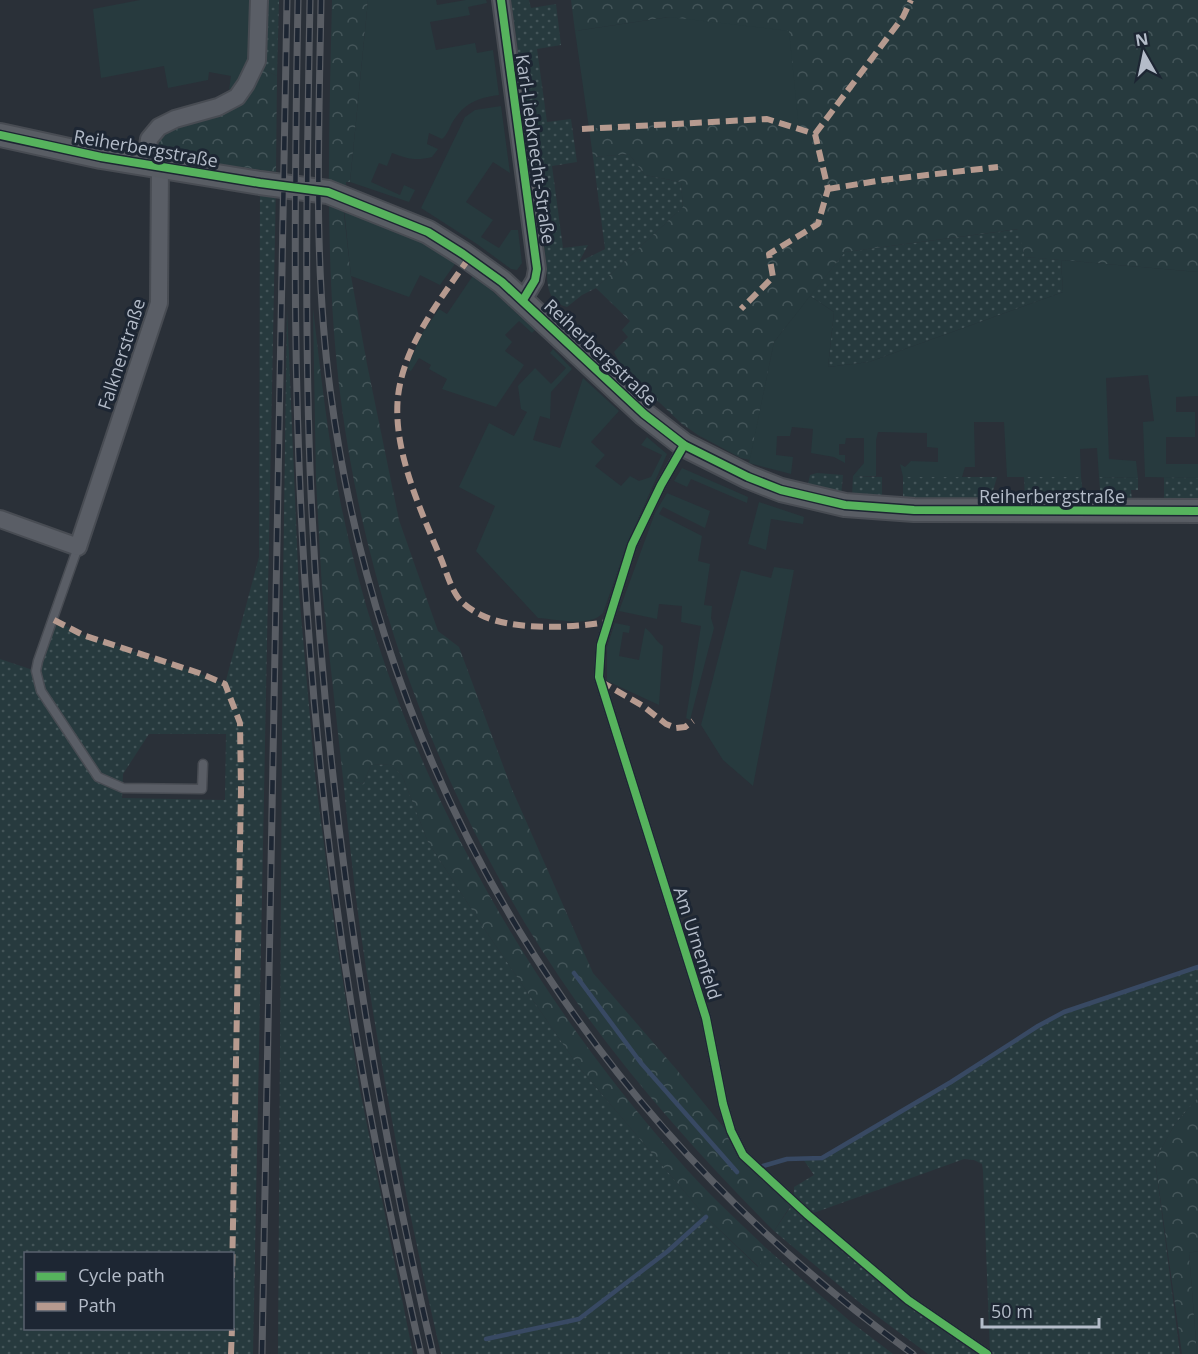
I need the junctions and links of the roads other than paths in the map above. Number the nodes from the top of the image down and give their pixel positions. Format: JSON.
{"nodes":[{"id":1,"x":259,"y":0,"type":"edge"},
{"id":2,"x":501,"y":0,"type":"edge"},
{"id":3,"x":0,"y":135,"type":"edge"},
{"id":4,"x":153,"y":166,"type":"junction"},
{"id":5,"x":524,"y":300,"type":"junction"},
{"id":6,"x":684,"y":445,"type":"junction"},
{"id":7,"x":1198,"y":511,"type":"edge"},
{"id":8,"x":0,"y":519,"type":"edge"},
{"id":9,"x":78,"y":547,"type":"junction"},
{"id":10,"x":203,"y":764,"type":"dead end"},
{"id":11,"x":987,"y":1354,"type":"edge"}],
"edges":[{"from":1,"to":4,"type":"street","name":"Falknerstraße"},
{"from":2,"to":5,"type":"street","name":"Karl-Liebknecht-Straße"},
{"from":3,"to":4,"type":"street","name":"Reiherbergstraße"},
{"from":4,"to":5,"type":"street","name":"Reiherbergstraße"},
{"from":4,"to":9,"type":"street","name":"Falknerstraße"},
{"from":5,"to":6,"type":"street","name":"Reiherbergstraße"},
{"from":6,"to":7,"type":"street","name":"Reiherbergstraße"},
{"from":6,"to":11,"type":"lane","name":"Am Urnenfeld"},
{"from":8,"to":9,"type":"street"},
{"from":9,"to":10,"type":"lane"}]}
